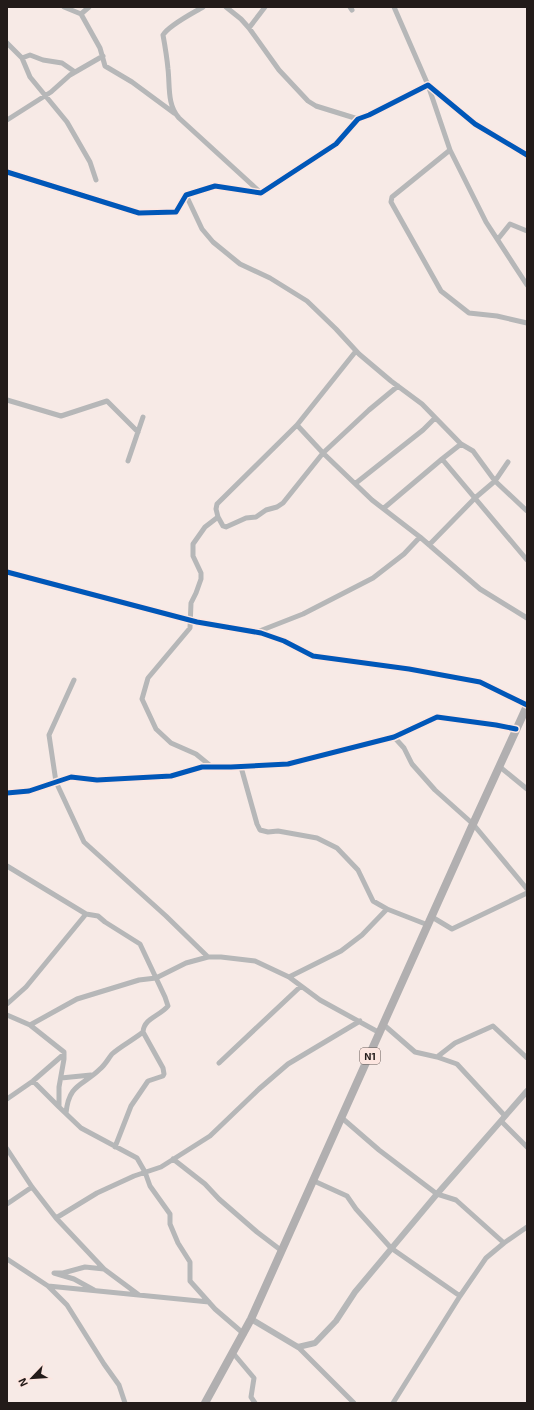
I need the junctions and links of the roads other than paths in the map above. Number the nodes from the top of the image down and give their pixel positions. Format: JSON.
{"nodes":[{"id":1,"x":64,"y":7,"type":"edge"},
{"id":2,"x":89,"y":7,"type":"edge"},
{"id":3,"x":204,"y":7,"type":"edge"},
{"id":4,"x":226,"y":7,"type":"edge"},
{"id":5,"x":265,"y":7,"type":"edge"},
{"id":6,"x":394,"y":7,"type":"edge"},
{"id":7,"x":81,"y":14,"type":"junction"},
{"id":8,"x":249,"y":28,"type":"junction"},
{"id":9,"x":7,"y":43,"type":"edge"},
{"id":10,"x":103,"y":56,"type":"junction"},
{"id":11,"x":22,"y":58,"type":"junction"},
{"id":12,"x":75,"y":72,"type":"junction"},
{"id":13,"x":428,"y":85,"type":"junction"},
{"id":14,"x":46,"y":96,"type":"junction"},
{"id":15,"x":179,"y":118,"type":"junction"},
{"id":16,"x":358,"y":119,"type":"junction"},
{"id":17,"x":7,"y":120,"type":"edge"},
{"id":18,"x":450,"y":150,"type":"junction"},
{"id":19,"x":527,"y":155,"type":"edge"},
{"id":20,"x":7,"y":172,"type":"edge"},
{"id":21,"x":96,"y":180,"type":"dead end"},
{"id":22,"x":261,"y":193,"type":"junction"},
{"id":23,"x":186,"y":195,"type":"junction"},
{"id":24,"x":527,"y":231,"type":"edge"},
{"id":25,"x":498,"y":240,"type":"junction"},
{"id":26,"x":527,"y":285,"type":"edge"},
{"id":27,"x":527,"y":323,"type":"edge"},
{"id":28,"x":356,"y":351,"type":"junction"},
{"id":29,"x":398,"y":386,"type":"junction"},
{"id":30,"x":7,"y":400,"type":"edge"},
{"id":31,"x":143,"y":417,"type":"dead end"},
{"id":32,"x":435,"y":418,"type":"junction"},
{"id":33,"x":297,"y":426,"type":"junction"},
{"id":34,"x":138,"y":432,"type":"junction"},
{"id":35,"x":462,"y":444,"type":"junction"},
{"id":36,"x":324,"y":454,"type":"junction"},
{"id":37,"x":442,"y":459,"type":"junction"},
{"id":38,"x":128,"y":460,"type":"dead end"},
{"id":39,"x":508,"y":462,"type":"dead end"},
{"id":40,"x":495,"y":481,"type":"junction"},
{"id":41,"x":356,"y":483,"type":"junction"},
{"id":42,"x":475,"y":498,"type":"junction"},
{"id":43,"x":384,"y":508,"type":"junction"},
{"id":44,"x":527,"y":511,"type":"edge"},
{"id":45,"x":218,"y":517,"type":"junction"},
{"id":46,"x":420,"y":537,"type":"junction"},
{"id":47,"x":428,"y":545,"type":"junction"},
{"id":48,"x":527,"y":560,"type":"edge"},
{"id":49,"x":7,"y":572,"type":"edge"},
{"id":50,"x":527,"y":618,"type":"edge"},
{"id":51,"x":191,"y":620,"type":"junction"},
{"id":52,"x":256,"y":633,"type":"junction"},
{"id":53,"x":74,"y":680,"type":"dead end"},
{"id":54,"x":527,"y":707,"type":"edge"},
{"id":55,"x":516,"y":729,"type":"junction"},
{"id":56,"x":394,"y":738,"type":"junction"},
{"id":57,"x":212,"y":767,"type":"junction"},
{"id":58,"x":241,"y":767,"type":"junction"},
{"id":59,"x":500,"y":767,"type":"junction"},
{"id":60,"x":56,"y":782,"type":"junction"},
{"id":61,"x":527,"y":788,"type":"edge"},
{"id":62,"x":7,"y":793,"type":"edge"},
{"id":63,"x":473,"y":824,"type":"junction"},
{"id":64,"x":7,"y":866,"type":"edge"},
{"id":65,"x":527,"y":889,"type":"edge"},
{"id":66,"x":527,"y":893,"type":"edge"},
{"id":67,"x":387,"y":909,"type":"junction"},
{"id":68,"x":86,"y":914,"type":"junction"},
{"id":69,"x":432,"y":917,"type":"junction"},
{"id":70,"x":428,"y":925,"type":"junction"},
{"id":71,"x":208,"y":957,"type":"junction"},
{"id":72,"x":288,"y":977,"type":"junction"},
{"id":73,"x":156,"y":978,"type":"junction"},
{"id":74,"x":301,"y":986,"type":"junction"},
{"id":75,"x":7,"y":1004,"type":"edge"},
{"id":76,"x":7,"y":1015,"type":"edge"},
{"id":77,"x":360,"y":1021,"type":"junction"},
{"id":78,"x":30,"y":1024,"type":"junction"},
{"id":79,"x":384,"y":1024,"type":"junction"},
{"id":80,"x":142,"y":1032,"type":"junction"},
{"id":81,"x":380,"y":1033,"type":"junction"},
{"id":82,"x":64,"y":1054,"type":"junction"},
{"id":83,"x":437,"y":1057,"type":"junction"},
{"id":84,"x":527,"y":1058,"type":"edge"},
{"id":85,"x":219,"y":1062,"type":"dead end"},
{"id":86,"x":92,"y":1075,"type":"junction"},
{"id":87,"x":61,"y":1078,"type":"junction"},
{"id":88,"x":33,"y":1081,"type":"junction"},
{"id":89,"x":527,"y":1091,"type":"edge"},
{"id":90,"x":7,"y":1099,"type":"edge"},
{"id":91,"x":59,"y":1106,"type":"junction"},
{"id":92,"x":66,"y":1114,"type":"junction"},
{"id":93,"x":342,"y":1118,"type":"junction"},
{"id":94,"x":503,"y":1118,"type":"junction"},
{"id":95,"x":115,"y":1147,"type":"junction"},
{"id":96,"x":527,"y":1147,"type":"edge"},
{"id":97,"x":7,"y":1149,"type":"edge"},
{"id":98,"x":173,"y":1160,"type":"junction"},
{"id":99,"x":145,"y":1172,"type":"junction"},
{"id":100,"x":314,"y":1181,"type":"junction"},
{"id":101,"x":32,"y":1187,"type":"junction"},
{"id":102,"x":437,"y":1194,"type":"junction"},
{"id":103,"x":7,"y":1204,"type":"edge"},
{"id":104,"x":56,"y":1218,"type":"junction"},
{"id":105,"x":527,"y":1227,"type":"edge"},
{"id":106,"x":504,"y":1243,"type":"junction"},
{"id":107,"x":392,"y":1248,"type":"junction"},
{"id":108,"x":282,"y":1251,"type":"junction"},
{"id":109,"x":7,"y":1259,"type":"edge"},
{"id":110,"x":104,"y":1269,"type":"junction"},
{"id":111,"x":48,"y":1286,"type":"junction"},
{"id":112,"x":98,"y":1291,"type":"junction"},
{"id":113,"x":140,"y":1295,"type":"junction"},
{"id":114,"x":460,"y":1296,"type":"junction"},
{"id":115,"x":209,"y":1302,"type":"junction"},
{"id":116,"x":252,"y":1319,"type":"junction"},
{"id":117,"x":244,"y":1334,"type":"junction"},
{"id":118,"x":298,"y":1347,"type":"junction"},
{"id":119,"x":233,"y":1352,"type":"junction"},
{"id":120,"x":125,"y":1403,"type":"edge"},
{"id":121,"x":205,"y":1403,"type":"edge"},
{"id":122,"x":255,"y":1403,"type":"edge"},
{"id":123,"x":354,"y":1403,"type":"edge"},
{"id":124,"x":393,"y":1403,"type":"edge"}],
"edges":[{"from":1,"to":7,"type":"street"},
{"from":2,"to":7,"type":"street"},
{"from":3,"to":15,"type":"street"},
{"from":4,"to":8,"type":"street"},
{"from":5,"to":8,"type":"street"},
{"from":6,"to":13,"type":"street"},
{"from":7,"to":10,"type":"street"},
{"from":8,"to":16,"type":"street"},
{"from":9,"to":11,"type":"street"},
{"from":10,"to":12,"type":"street"},
{"from":10,"to":15,"type":"street"},
{"from":11,"to":12,"type":"street"},
{"from":11,"to":14,"type":"street"},
{"from":12,"to":14,"type":"street"},
{"from":13,"to":16,"type":"street"},
{"from":13,"to":18,"type":"street"},
{"from":13,"to":19,"type":"street"},
{"from":14,"to":17,"type":"street"},
{"from":14,"to":21,"type":"street"},
{"from":15,"to":22,"type":"street"},
{"from":16,"to":22,"type":"street"},
{"from":18,"to":25,"type":"street"},
{"from":18,"to":27,"type":"street"},
{"from":20,"to":23,"type":"street"},
{"from":22,"to":23,"type":"street"},
{"from":23,"to":28,"type":"street"},
{"from":24,"to":25,"type":"street"},
{"from":25,"to":26,"type":"street"},
{"from":28,"to":29,"type":"street"},
{"from":28,"to":33,"type":"street"},
{"from":29,"to":32,"type":"street"},
{"from":29,"to":36,"type":"street"},
{"from":30,"to":34,"type":"street"},
{"from":31,"to":34,"type":"street"},
{"from":32,"to":35,"type":"street"},
{"from":32,"to":41,"type":"street"},
{"from":33,"to":36,"type":"street"},
{"from":33,"to":45,"type":"street"},
{"from":34,"to":38,"type":"street"},
{"from":35,"to":37,"type":"street"},
{"from":35,"to":40,"type":"street"},
{"from":36,"to":41,"type":"street"},
{"from":36,"to":45,"type":"street"},
{"from":37,"to":42,"type":"street"},
{"from":37,"to":43,"type":"street"},
{"from":39,"to":40,"type":"street"},
{"from":40,"to":42,"type":"street"},
{"from":40,"to":44,"type":"street"},
{"from":41,"to":43,"type":"street"},
{"from":42,"to":47,"type":"street"},
{"from":42,"to":48,"type":"street"},
{"from":43,"to":46,"type":"street"},
{"from":45,"to":51,"type":"street"},
{"from":46,"to":47,"type":"street"},
{"from":46,"to":52,"type":"street"},
{"from":47,"to":50,"type":"street"},
{"from":49,"to":51,"type":"street"},
{"from":51,"to":52,"type":"street"},
{"from":51,"to":57,"type":"street"},
{"from":52,"to":54,"type":"street"},
{"from":53,"to":60,"type":"street"},
{"from":54,"to":55,"type":"main road","number":"N1"},
{"from":55,"to":56,"type":"street"},
{"from":55,"to":59,"type":"main road","number":"N1"},
{"from":56,"to":58,"type":"street"},
{"from":56,"to":63,"type":"street"},
{"from":57,"to":58,"type":"street"},
{"from":57,"to":60,"type":"street"},
{"from":58,"to":67,"type":"street"},
{"from":59,"to":61,"type":"street"},
{"from":59,"to":63,"type":"main road","number":"N1"},
{"from":60,"to":62,"type":"street"},
{"from":60,"to":71,"type":"street"},
{"from":63,"to":65,"type":"street"},
{"from":63,"to":69,"type":"main road","number":"N1"},
{"from":64,"to":68,"type":"street"},
{"from":66,"to":69,"type":"street"},
{"from":67,"to":70,"type":"street"},
{"from":67,"to":72,"type":"street"},
{"from":68,"to":73,"type":"street"},
{"from":68,"to":75,"type":"street"},
{"from":69,"to":70,"type":"main road","number":"N1"},
{"from":70,"to":79,"type":"main road","number":"N1"},
{"from":71,"to":72,"type":"street"},
{"from":71,"to":73,"type":"street"},
{"from":72,"to":74,"type":"street"},
{"from":73,"to":78,"type":"street"},
{"from":73,"to":80,"type":"street"},
{"from":74,"to":77,"type":"street"},
{"from":74,"to":85,"type":"street"},
{"from":76,"to":78,"type":"street"},
{"from":77,"to":81,"type":"street"},
{"from":77,"to":98,"type":"street"},
{"from":78,"to":82,"type":"street"},
{"from":79,"to":81,"type":"main road","number":"N1"},
{"from":79,"to":83,"type":"street"},
{"from":80,"to":86,"type":"street"},
{"from":80,"to":95,"type":"street"},
{"from":81,"to":93,"type":"main road","number":"N1"},
{"from":82,"to":87,"type":"street"},
{"from":82,"to":88,"type":"street"},
{"from":83,"to":84,"type":"street"},
{"from":83,"to":94,"type":"street"},
{"from":86,"to":87,"type":"street"},
{"from":86,"to":92,"type":"street"},
{"from":87,"to":91,"type":"street"},
{"from":88,"to":90,"type":"street"},
{"from":88,"to":91,"type":"street"},
{"from":89,"to":94,"type":"street"},
{"from":91,"to":92,"type":"street"},
{"from":92,"to":95,"type":"street"},
{"from":93,"to":100,"type":"main road","number":"N1"},
{"from":93,"to":102,"type":"street"},
{"from":94,"to":96,"type":"street"},
{"from":94,"to":102,"type":"street"},
{"from":95,"to":99,"type":"street"},
{"from":97,"to":101,"type":"street"},
{"from":98,"to":99,"type":"street"},
{"from":98,"to":108,"type":"street"},
{"from":99,"to":104,"type":"street"},
{"from":99,"to":115,"type":"street"},
{"from":100,"to":107,"type":"street"},
{"from":100,"to":108,"type":"main road","number":"N1"},
{"from":101,"to":103,"type":"street"},
{"from":101,"to":104,"type":"street"},
{"from":102,"to":106,"type":"street"},
{"from":102,"to":107,"type":"street"},
{"from":104,"to":110,"type":"street"},
{"from":105,"to":106,"type":"street"},
{"from":106,"to":114,"type":"street"},
{"from":107,"to":114,"type":"street"},
{"from":107,"to":118,"type":"street"},
{"from":108,"to":116,"type":"main road","number":"N1"},
{"from":109,"to":111,"type":"street"},
{"from":110,"to":112,"type":"street"},
{"from":110,"to":113,"type":"street"},
{"from":111,"to":112,"type":"street"},
{"from":111,"to":120,"type":"street"},
{"from":112,"to":113,"type":"street"},
{"from":113,"to":115,"type":"street"},
{"from":114,"to":124,"type":"street"},
{"from":115,"to":117,"type":"street"},
{"from":116,"to":117,"type":"main road","number":"N1"},
{"from":116,"to":118,"type":"street"},
{"from":117,"to":119,"type":"main road","number":"N1"},
{"from":118,"to":123,"type":"street"},
{"from":119,"to":121,"type":"main road","number":"N1"},
{"from":119,"to":122,"type":"street"}]}
